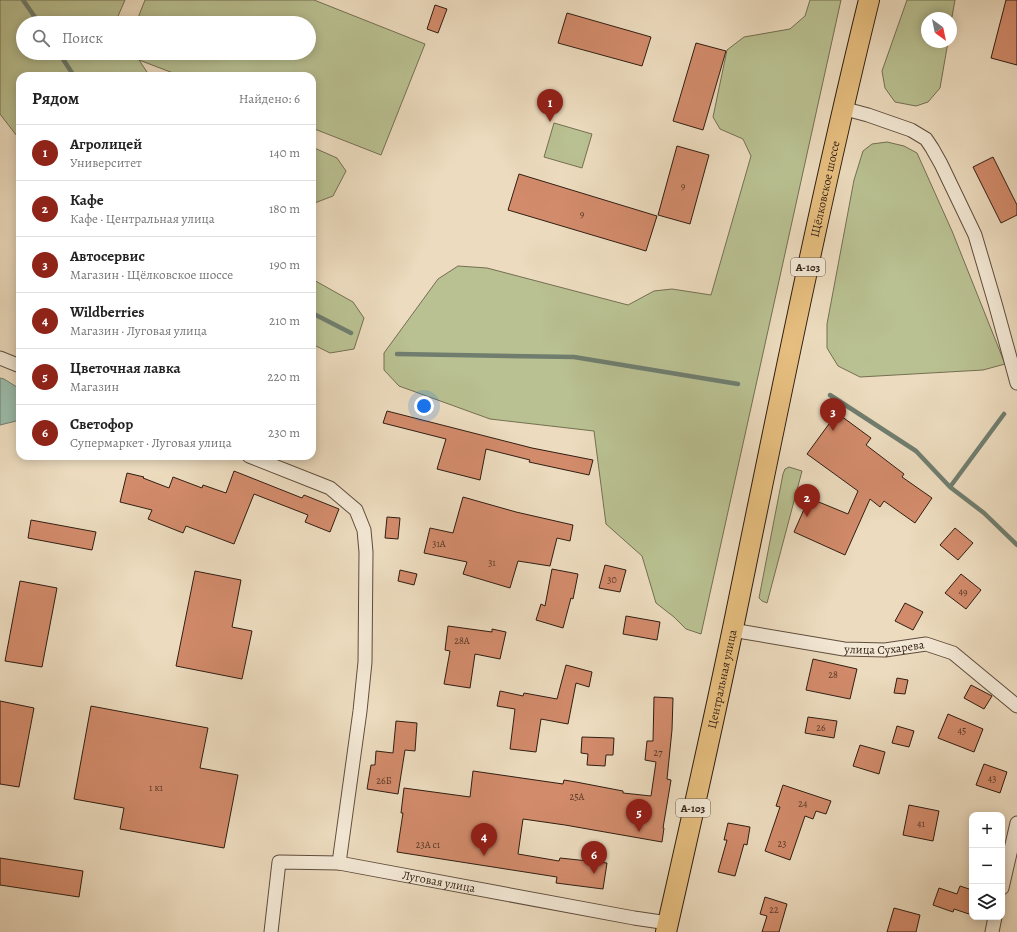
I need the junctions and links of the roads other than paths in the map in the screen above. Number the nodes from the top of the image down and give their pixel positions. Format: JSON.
{"nodes":[{"id":1,"x":869,"y":0,"type":"edge"},
{"id":2,"x":842,"y":108,"type":"junction"},
{"id":3,"x":0,"y":358,"type":"edge"},
{"id":4,"x":16,"y":364,"type":"edge"},
{"id":5,"x":1017,"y":383,"type":"edge"},
{"id":6,"x":774,"y":426,"type":"joint"},
{"id":7,"x":259,"y":460,"type":"edge"},
{"id":8,"x":732,"y":630,"type":"junction"},
{"id":9,"x":1017,"y":706,"type":"edge"},
{"id":10,"x":1017,"y":824,"type":"edge"},
{"id":11,"x":340,"y":863,"type":"junction"},
{"id":12,"x":1003,"y":884,"type":"edge"},
{"id":13,"x":994,"y":920,"type":"edge"},
{"id":14,"x":667,"y":928,"type":"edge"},
{"id":15,"x":271,"y":932,"type":"edge"},
{"id":16,"x":992,"y":932,"type":"edge"}],
"edges":[{"from":1,"to":2,"type":"main road","name":"Щёлковское шоссе","number":"А-103"},
{"from":2,"to":5,"type":"street"},
{"from":2,"to":6,"type":"main road","name":"Щёлковское шоссе","number":"А-103"},
{"from":3,"to":4,"type":"street"},
{"from":6,"to":8,"type":"main road","name":"Центральная улица","number":"А-103"},
{"from":7,"to":11,"type":"street"},
{"from":8,"to":9,"type":"street","name":"улица Сухарева"},
{"from":8,"to":14,"type":"main road","name":"Центральная улица","number":"А-103"},
{"from":10,"to":12,"type":"street"},
{"from":11,"to":14,"type":"street","name":"Луговая улица"},
{"from":11,"to":15,"type":"street","name":"Луговая улица"},
{"from":13,"to":16,"type":"street"}]}
